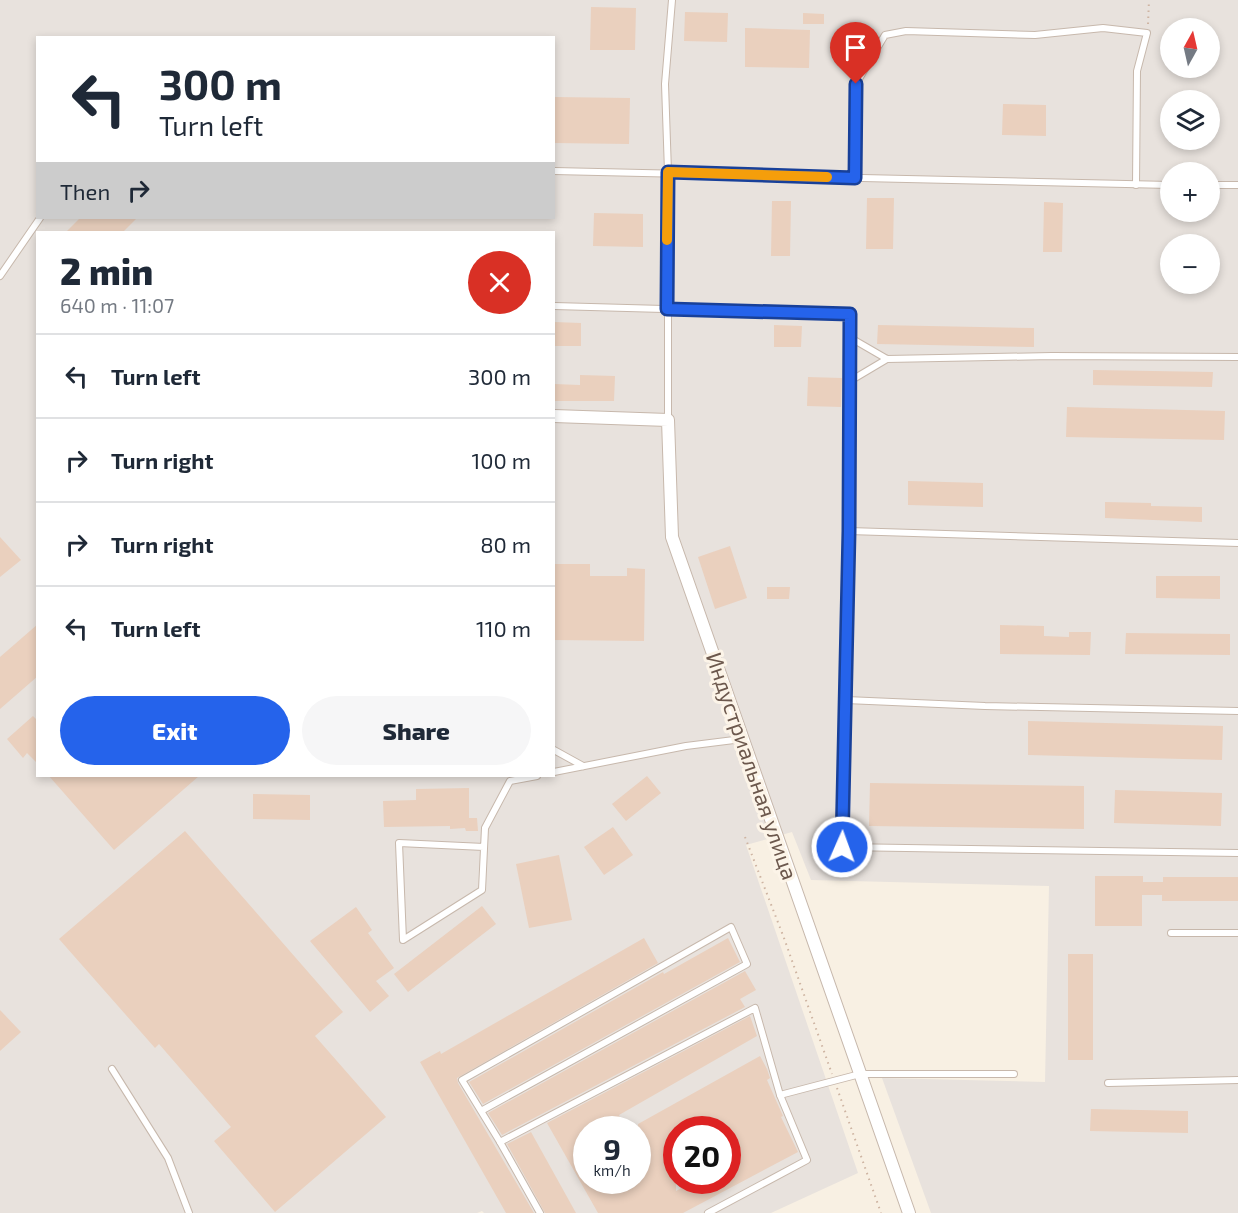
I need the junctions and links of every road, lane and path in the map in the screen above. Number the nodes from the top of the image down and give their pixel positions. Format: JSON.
{"nodes":[{"id":1,"x":672,"y":0,"type":"edge"},
{"id":2,"x":1149,"y":0,"type":"edge"},
{"id":3,"x":1147,"y":33,"type":"junction"},
{"id":4,"x":555,"y":171,"type":"edge"},
{"id":5,"x":668,"y":172,"type":"junction"},
{"id":6,"x":855,"y":178,"type":"junction"},
{"id":7,"x":1136,"y":185,"type":"junction"},
{"id":8,"x":1160,"y":185,"type":"edge"},
{"id":9,"x":1220,"y":185,"type":"edge"},
{"id":10,"x":1238,"y":185,"type":"edge"},
{"id":11,"x":39,"y":219,"type":"edge"},
{"id":12,"x":0,"y":276,"type":"edge"},
{"id":13,"x":555,"y":306,"type":"edge"},
{"id":14,"x":667,"y":309,"type":"junction"},
{"id":15,"x":849,"y":337,"type":"junction"},
{"id":16,"x":1238,"y":357,"type":"edge"},
{"id":17,"x":886,"y":359,"type":"junction"},
{"id":18,"x":850,"y":381,"type":"junction"},
{"id":19,"x":555,"y":416,"type":"edge"},
{"id":20,"x":668,"y":420,"type":"junction"},
{"id":21,"x":849,"y":531,"type":"junction"},
{"id":22,"x":1238,"y":543,"type":"edge"},
{"id":23,"x":846,"y":700,"type":"junction"},
{"id":24,"x":1238,"y":711,"type":"edge"},
{"id":25,"x":742,"y":739,"type":"junction"},
{"id":26,"x":555,"y":751,"type":"edge"},
{"id":27,"x":583,"y":766,"type":"junction"},
{"id":28,"x":555,"y":772,"type":"edge"},
{"id":29,"x":532,"y":777,"type":"edge"},
{"id":30,"x":745,"y":837,"type":"dead end"},
{"id":31,"x":484,"y":847,"type":"junction"},
{"id":32,"x":1238,"y":853,"type":"edge"},
{"id":33,"x":1171,"y":933,"type":"dead end"},
{"id":34,"x":1238,"y":933,"type":"edge"},
{"id":35,"x":112,"y":1069,"type":"dead end"},
{"id":36,"x":860,"y":1074,"type":"junction"},
{"id":37,"x":1014,"y":1074,"type":"dead end"},
{"id":38,"x":1238,"y":1080,"type":"edge"},
{"id":39,"x":835,"y":1081,"type":"junction"},
{"id":40,"x":1108,"y":1083,"type":"dead end"},
{"id":41,"x":780,"y":1095,"type":"junction"},
{"id":42,"x":481,"y":1111,"type":"junction"},
{"id":43,"x":500,"y":1142,"type":"junction"},
{"id":44,"x":189,"y":1213,"type":"edge"},
{"id":45,"x":540,"y":1213,"type":"edge"},
{"id":46,"x":708,"y":1213,"type":"edge"},
{"id":47,"x":882,"y":1213,"type":"edge"},
{"id":48,"x":909,"y":1213,"type":"edge"}],
"edges":[{"from":1,"to":5,"type":"lane"},
{"from":2,"to":3,"type":"path"},
{"from":3,"to":6,"type":"lane"},
{"from":3,"to":7,"type":"lane"},
{"from":4,"to":5,"type":"lane"},
{"from":5,"to":6,"type":"lane"},
{"from":5,"to":14,"type":"lane"},
{"from":6,"to":7,"type":"lane"},
{"from":7,"to":8,"type":"lane"},
{"from":9,"to":10,"type":"lane"},
{"from":11,"to":12,"type":"lane"},
{"from":13,"to":14,"type":"lane"},
{"from":14,"to":15,"type":"lane"},
{"from":14,"to":20,"type":"lane"},
{"from":15,"to":17,"type":"lane"},
{"from":15,"to":18,"type":"lane"},
{"from":16,"to":17,"type":"lane"},
{"from":17,"to":18,"type":"lane"},
{"from":18,"to":21,"type":"lane"},
{"from":19,"to":20,"type":"street"},
{"from":20,"to":25,"type":"street","name":"Индустриальная улица"},
{"from":21,"to":22,"type":"lane"},
{"from":21,"to":23,"type":"lane"},
{"from":23,"to":24,"type":"lane"},
{"from":23,"to":32,"type":"lane"},
{"from":25,"to":27,"type":"lane"},
{"from":25,"to":36,"type":"street","name":"Индустриальная улица"},
{"from":26,"to":27,"type":"lane"},
{"from":27,"to":28,"type":"lane"},
{"from":29,"to":31,"type":"lane"},
{"from":30,"to":39,"type":"path"},
{"from":31,"to":31,"type":"lane"},
{"from":33,"to":34,"type":"lane"},
{"from":35,"to":44,"type":"lane"},
{"from":36,"to":37,"type":"lane"},
{"from":36,"to":39,"type":"lane"},
{"from":36,"to":48,"type":"street","name":"Индустриальная улица"},
{"from":38,"to":40,"type":"lane"},
{"from":39,"to":41,"type":"lane"},
{"from":39,"to":47,"type":"path"},
{"from":41,"to":43,"type":"lane"},
{"from":41,"to":46,"type":"lane"},
{"from":42,"to":42,"type":"lane"},
{"from":42,"to":43,"type":"lane"},
{"from":43,"to":45,"type":"lane"}]}
